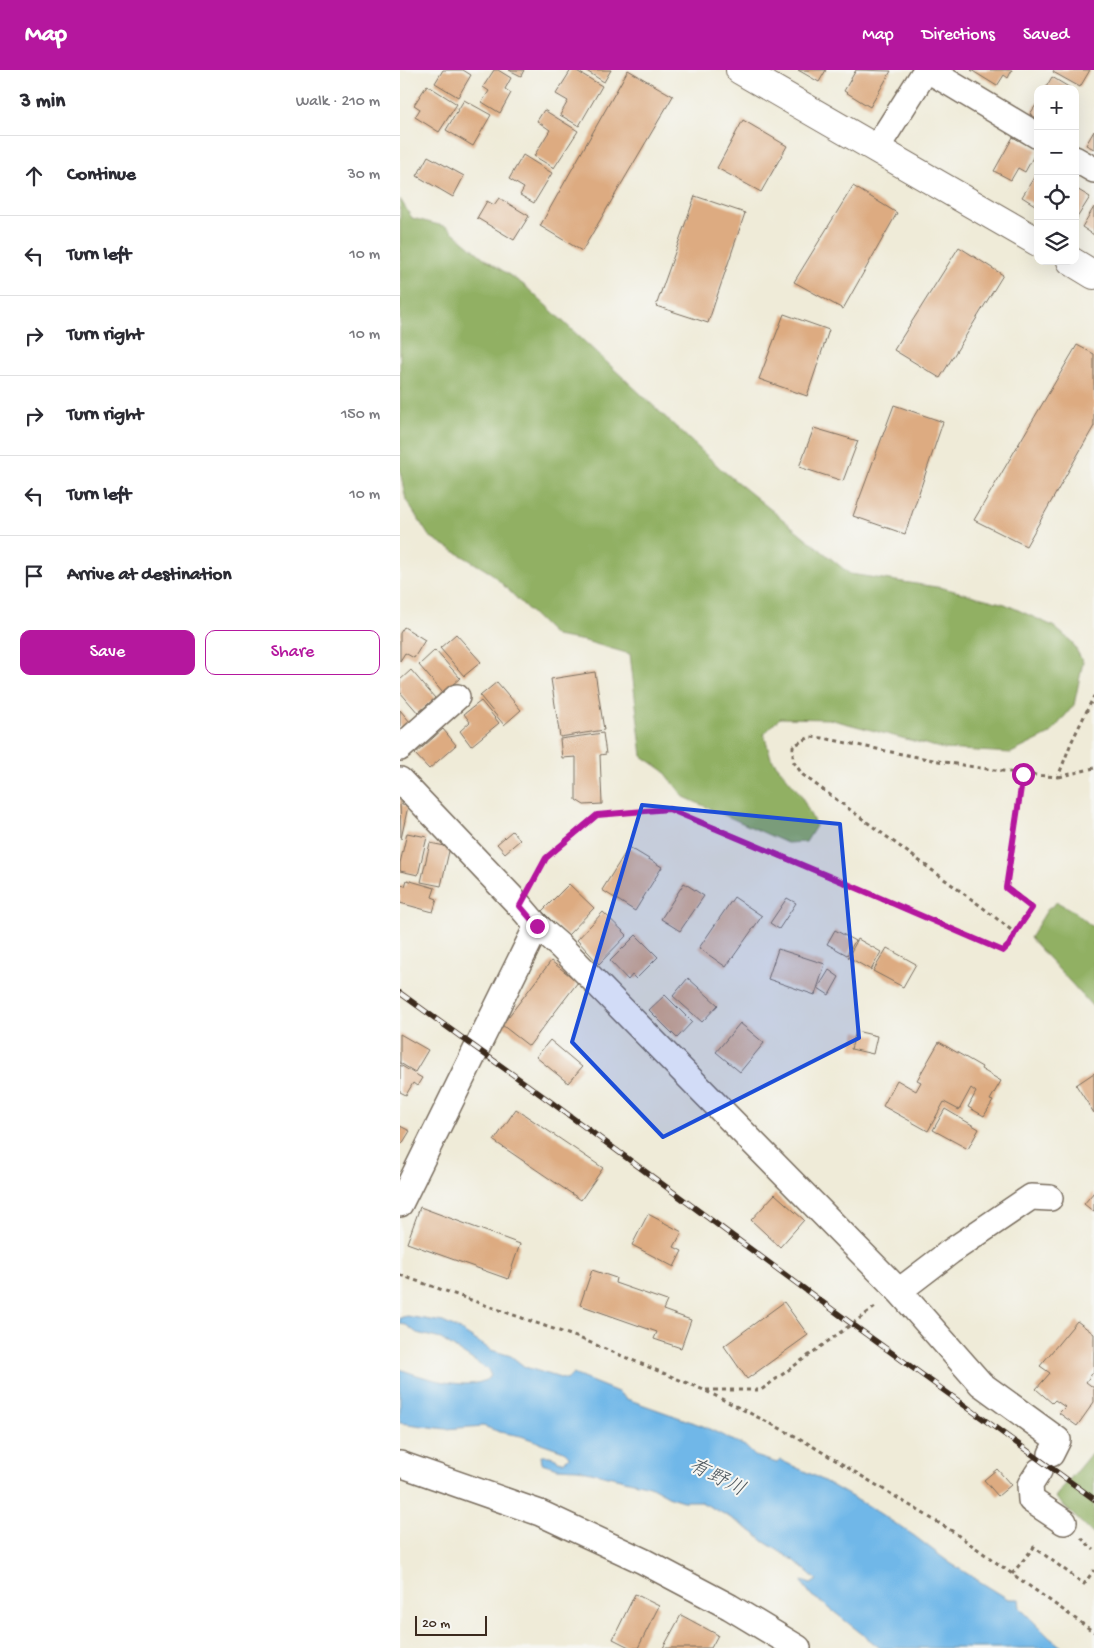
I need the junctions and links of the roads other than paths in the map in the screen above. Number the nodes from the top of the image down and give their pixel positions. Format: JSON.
{"nodes":[{"id":1,"x":740,"y":70,"type":"edge"},
{"id":2,"x":927,"y":70,"type":"edge"},
{"id":3,"x":1034,"y":134,"type":"edge"},
{"id":4,"x":876,"y":149,"type":"junction"},
{"id":5,"x":1079,"y":161,"type":"edge"},
{"id":6,"x":1094,"y":170,"type":"edge"},
{"id":7,"x":1034,"y":240,"type":"edge"},
{"id":8,"x":1078,"y":265,"type":"edge"},
{"id":9,"x":1094,"y":274,"type":"edge"},
{"id":10,"x":450,"y":711,"type":"dead end"},
{"id":11,"x":400,"y":748,"type":"edge"},
{"id":12,"x":400,"y":780,"type":"edge"},
{"id":13,"x":537,"y":926,"type":"junction"},
{"id":14,"x":1050,"y":1198,"type":"dead end"},
{"id":15,"x":400,"y":1204,"type":"edge"},
{"id":16,"x":899,"y":1290,"type":"junction"},
{"id":17,"x":400,"y":1464,"type":"edge"},
{"id":18,"x":1064,"y":1522,"type":"dead end"},
{"id":19,"x":798,"y":1648,"type":"edge"}],
"edges":[{"from":1,"to":4,"type":"street"},
{"from":2,"to":3,"type":"street"},
{"from":2,"to":4,"type":"street"},
{"from":4,"to":7,"type":"street"},
{"from":5,"to":6,"type":"street"},
{"from":8,"to":9,"type":"street"},
{"from":10,"to":11,"type":"street"},
{"from":12,"to":13,"type":"street"},
{"from":13,"to":15,"type":"street"},
{"from":13,"to":16,"type":"street"},
{"from":14,"to":16,"type":"street"},
{"from":16,"to":18,"type":"street"},
{"from":17,"to":19,"type":"street"}]}
